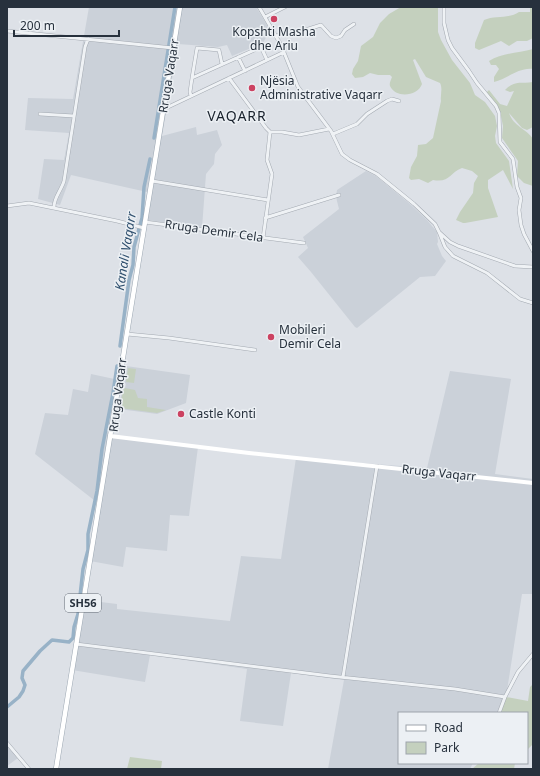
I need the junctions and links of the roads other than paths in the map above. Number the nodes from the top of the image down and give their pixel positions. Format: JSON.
{"nodes":[{"id":1,"x":180,"y":7,"type":"edge"},
{"id":2,"x":259,"y":7,"type":"edge"},
{"id":3,"x":285,"y":7,"type":"edge"},
{"id":4,"x":444,"y":7,"type":"edge"},
{"id":5,"x":265,"y":17,"type":"junction"},
{"id":6,"x":354,"y":24,"type":"dead end"},
{"id":7,"x":7,"y":31,"type":"edge"},
{"id":8,"x":277,"y":36,"type":"junction"},
{"id":9,"x":88,"y":39,"type":"junction"},
{"id":10,"x":170,"y":48,"type":"junction"},
{"id":11,"x":284,"y":52,"type":"junction"},
{"id":12,"x":238,"y":57,"type":"junction"},
{"id":13,"x":267,"y":60,"type":"junction"},
{"id":14,"x":222,"y":64,"type":"junction"},
{"id":15,"x":245,"y":71,"type":"junction"},
{"id":16,"x":192,"y":78,"type":"junction"},
{"id":17,"x":229,"y":78,"type":"junction"},
{"id":18,"x":191,"y":96,"type":"junction"},
{"id":19,"x":399,"y":100,"type":"dead end"},
{"id":20,"x":164,"y":109,"type":"junction"},
{"id":21,"x":40,"y":114,"type":"dead end"},
{"id":22,"x":74,"y":116,"type":"junction"},
{"id":23,"x":330,"y":129,"type":"junction"},
{"id":24,"x":270,"y":132,"type":"junction"},
{"id":25,"x":333,"y":134,"type":"junction"},
{"id":26,"x":152,"y":181,"type":"junction"},
{"id":27,"x":339,"y":195,"type":"dead end"},
{"id":28,"x":268,"y":200,"type":"junction"},
{"id":29,"x":7,"y":206,"type":"edge"},
{"id":30,"x":54,"y":207,"type":"junction"},
{"id":31,"x":266,"y":218,"type":"junction"},
{"id":32,"x":145,"y":222,"type":"junction"},
{"id":33,"x":141,"y":227,"type":"junction"},
{"id":34,"x":439,"y":232,"type":"junction"},
{"id":35,"x":263,"y":238,"type":"junction"},
{"id":36,"x":304,"y":243,"type":"dead end"},
{"id":37,"x":533,"y":251,"type":"edge"},
{"id":38,"x":533,"y":267,"type":"edge"},
{"id":39,"x":533,"y":303,"type":"edge"},
{"id":40,"x":127,"y":334,"type":"junction"},
{"id":41,"x":255,"y":350,"type":"dead end"},
{"id":42,"x":110,"y":436,"type":"junction"},
{"id":43,"x":377,"y":466,"type":"junction"},
{"id":44,"x":533,"y":483,"type":"edge"},
{"id":45,"x":76,"y":644,"type":"junction"},
{"id":46,"x":533,"y":654,"type":"edge"},
{"id":47,"x":343,"y":676,"type":"junction"},
{"id":48,"x":505,"y":697,"type":"junction"},
{"id":49,"x":499,"y":712,"type":"edge"},
{"id":50,"x":7,"y":743,"type":"edge"},
{"id":51,"x":29,"y":769,"type":"edge"},
{"id":52,"x":56,"y":769,"type":"edge"}],
"edges":[{"from":1,"to":10,"type":"main road","name":"Rruga Vaqarr","number":"SH56"},
{"from":2,"to":5,"type":"street"},
{"from":3,"to":5,"type":"street"},
{"from":4,"to":37,"type":"street"},
{"from":5,"to":8,"type":"street"},
{"from":6,"to":8,"type":"street"},
{"from":7,"to":9,"type":"street"},
{"from":8,"to":11,"type":"street"},
{"from":9,"to":10,"type":"street"},
{"from":9,"to":22,"type":"street"},
{"from":10,"to":20,"type":"main road","name":"Rruga Vaqarr","number":"SH56"},
{"from":11,"to":13,"type":"street"},
{"from":11,"to":23,"type":"street"},
{"from":12,"to":13,"type":"street"},
{"from":12,"to":14,"type":"street"},
{"from":12,"to":15,"type":"street"},
{"from":13,"to":15,"type":"street"},
{"from":14,"to":16,"type":"street"},
{"from":14,"to":16,"type":"street"},
{"from":15,"to":17,"type":"street"},
{"from":16,"to":18,"type":"street"},
{"from":17,"to":18,"type":"street"},
{"from":17,"to":24,"type":"street"},
{"from":18,"to":20,"type":"street"},
{"from":19,"to":25,"type":"street"},
{"from":20,"to":26,"type":"main road","name":"Rruga Vaqarr","number":"SH56"},
{"from":21,"to":22,"type":"street"},
{"from":22,"to":30,"type":"street"},
{"from":23,"to":24,"type":"street"},
{"from":23,"to":25,"type":"street"},
{"from":24,"to":28,"type":"street"},
{"from":25,"to":34,"type":"street"},
{"from":26,"to":28,"type":"street"},
{"from":26,"to":32,"type":"main road","name":"Rruga Vaqarr","number":"SH56"},
{"from":27,"to":31,"type":"street"},
{"from":28,"to":31,"type":"street"},
{"from":29,"to":30,"type":"street"},
{"from":30,"to":33,"type":"street"},
{"from":31,"to":35,"type":"street"},
{"from":32,"to":33,"type":"main road","name":"Rruga Vaqarr","number":"SH56"},
{"from":32,"to":35,"type":"street","name":"Rruga Demir Cela"},
{"from":33,"to":40,"type":"main road","name":"Rruga Vaqarr","number":"SH56"},
{"from":34,"to":38,"type":"street"},
{"from":34,"to":39,"type":"street"},
{"from":35,"to":36,"type":"street","name":"Rruga Demir Cela"},
{"from":40,"to":41,"type":"street"},
{"from":40,"to":42,"type":"main road","name":"Rruga Vaqarr","number":"SH56"},
{"from":42,"to":43,"type":"main road","name":"Rruga Vaqarr"},
{"from":42,"to":45,"type":"main road","number":"SH56"},
{"from":43,"to":44,"type":"main road","name":"Rruga Vaqarr"},
{"from":43,"to":47,"type":"street"},
{"from":45,"to":47,"type":"street"},
{"from":45,"to":52,"type":"main road","number":"SH56"},
{"from":46,"to":48,"type":"street"},
{"from":47,"to":48,"type":"street"},
{"from":48,"to":49,"type":"street"},
{"from":50,"to":51,"type":"street"}]}
